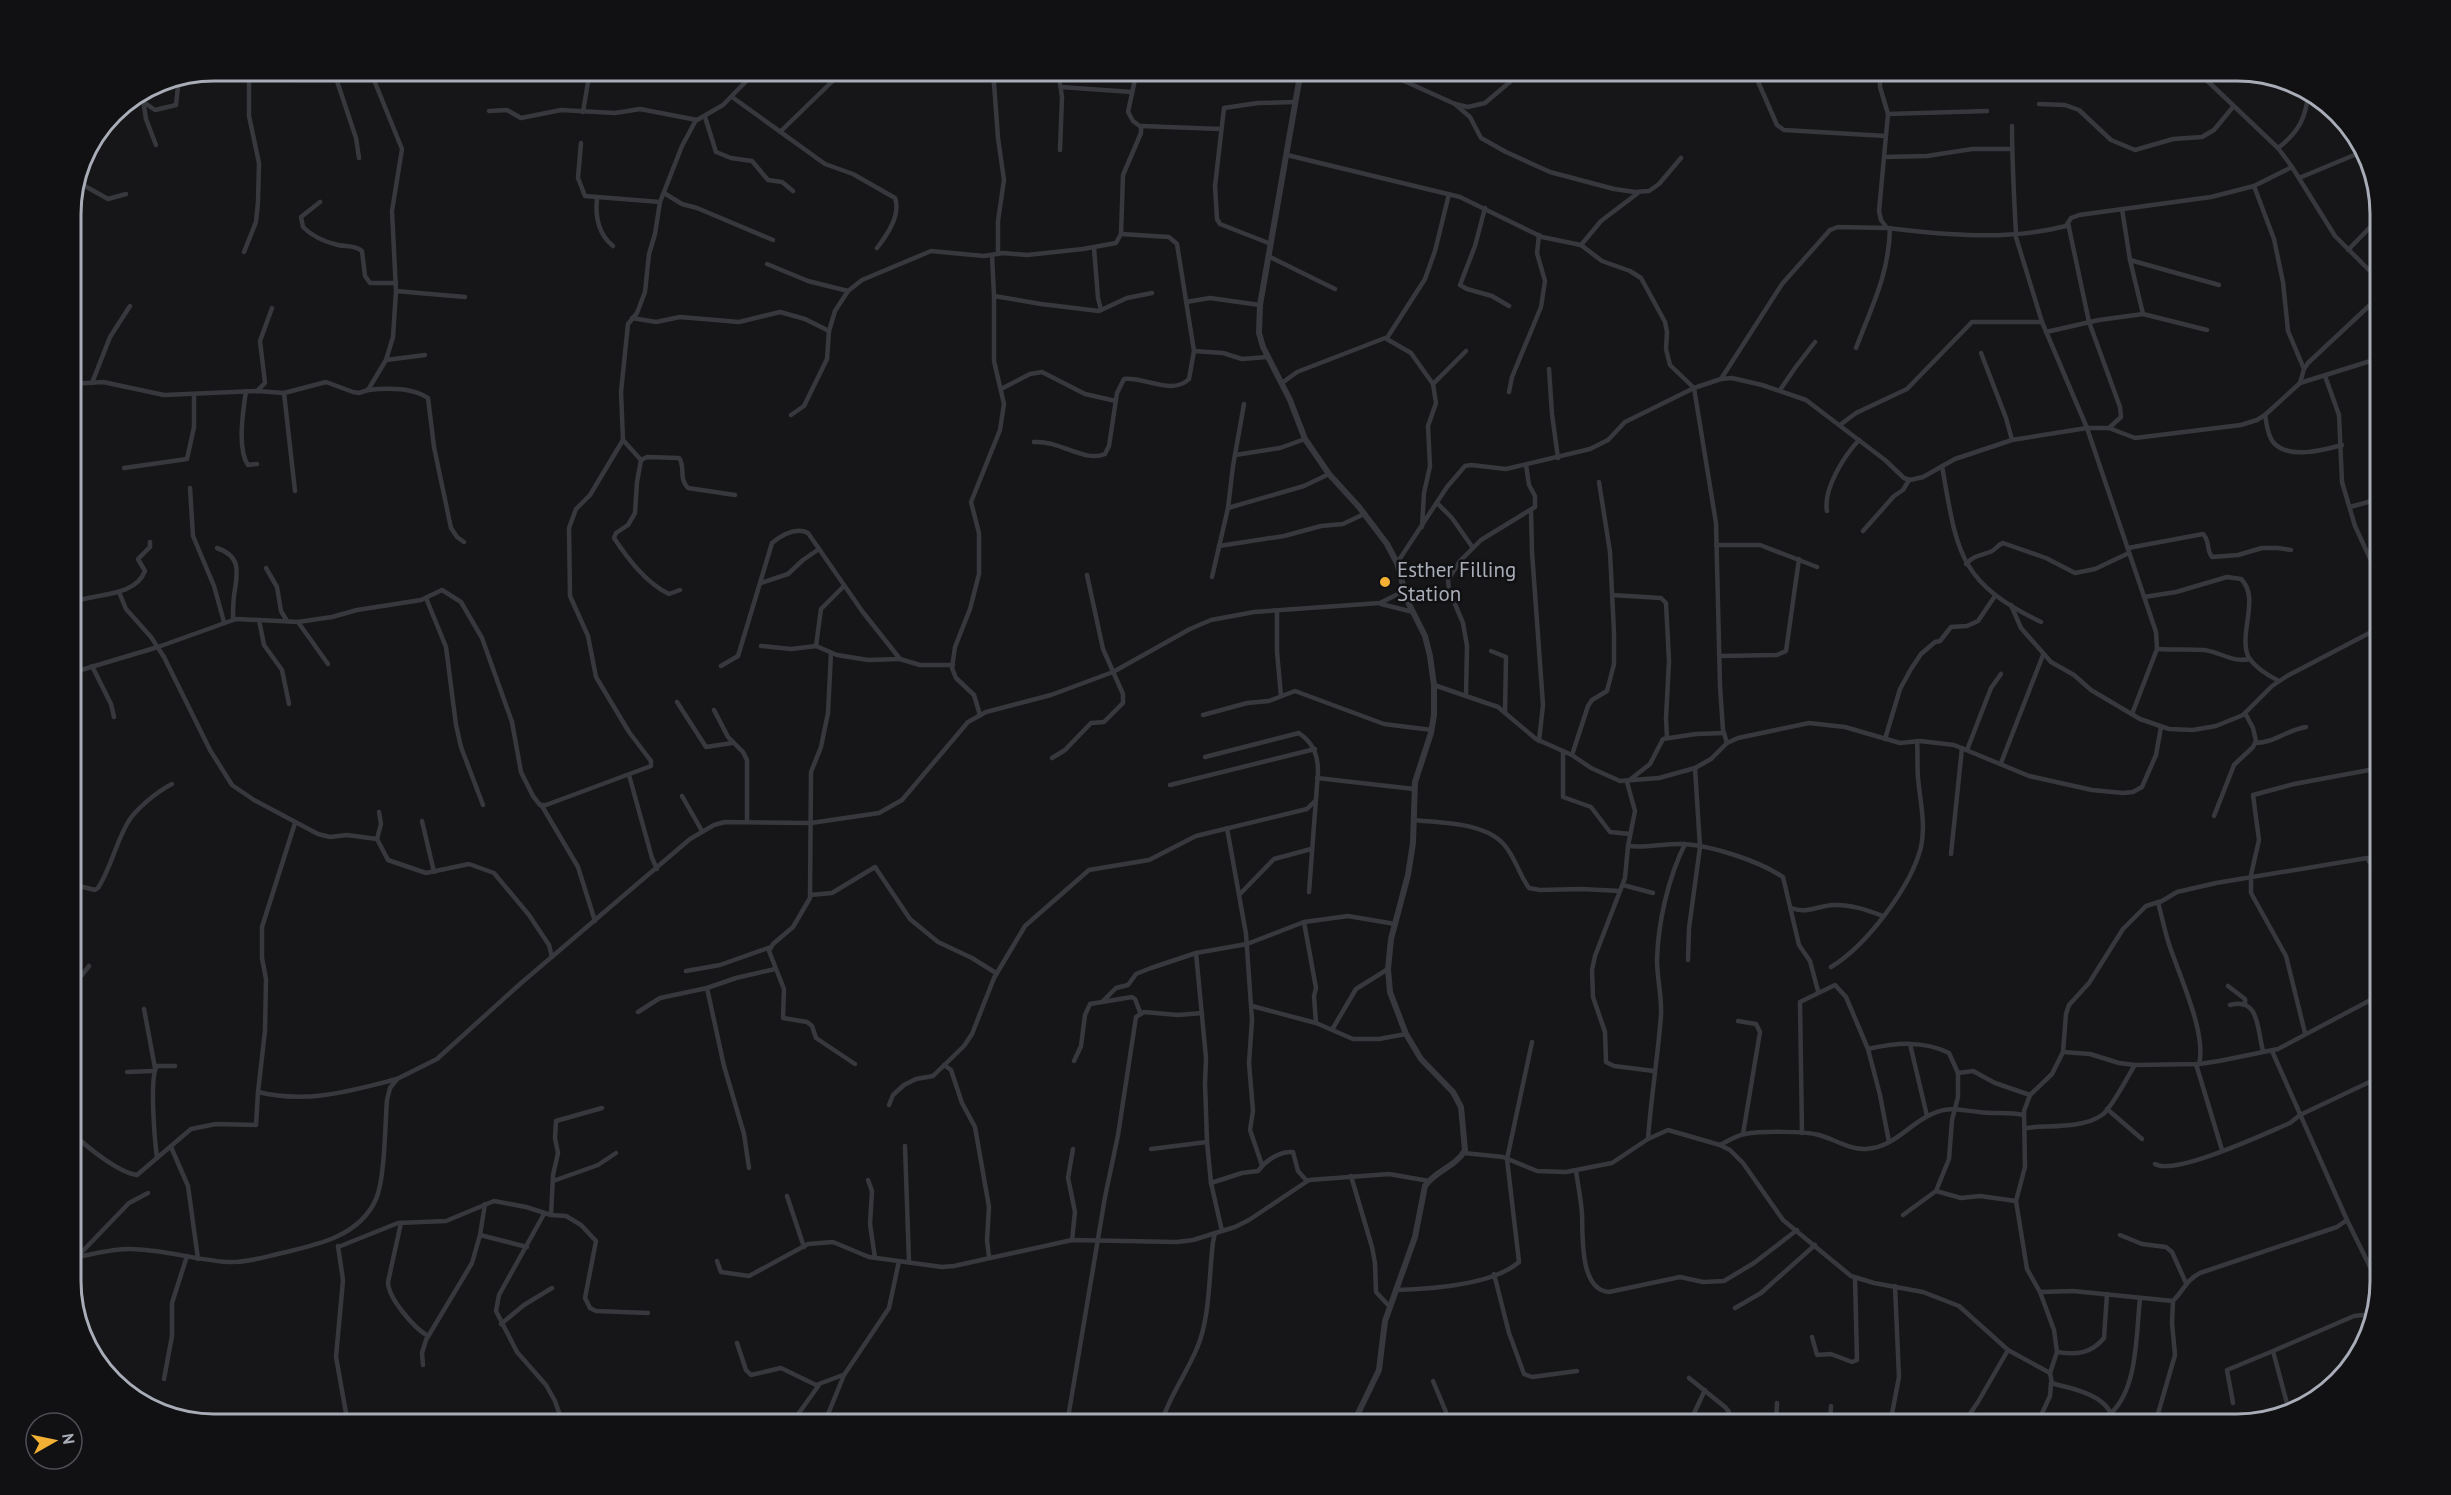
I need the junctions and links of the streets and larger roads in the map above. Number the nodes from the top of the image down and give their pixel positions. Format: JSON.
{"nodes":[{"id":1,"x":249,"y":81,"type":"edge"},
{"id":2,"x":337,"y":81,"type":"edge"},
{"id":3,"x":374,"y":81,"type":"edge"},
{"id":4,"x":588,"y":81,"type":"edge"},
{"id":5,"x":747,"y":81,"type":"edge"},
{"id":6,"x":833,"y":81,"type":"edge"},
{"id":7,"x":994,"y":81,"type":"edge"},
{"id":8,"x":1060,"y":81,"type":"edge"},
{"id":9,"x":1134,"y":81,"type":"edge"},
{"id":10,"x":1299,"y":81,"type":"edge"},
{"id":11,"x":1404,"y":81,"type":"edge"},
{"id":12,"x":1511,"y":81,"type":"edge"},
{"id":13,"x":1757,"y":81,"type":"edge"},
{"id":14,"x":1880,"y":81,"type":"edge"},
{"id":15,"x":2207,"y":81,"type":"edge"},
{"id":16,"x":178,"y":86,"type":"edge"},
{"id":17,"x":1061,"y":87,"type":"junction"},
{"id":18,"x":1132,"y":92,"type":"junction"},
{"id":19,"x":732,"y":97,"type":"junction"},
{"id":20,"x":142,"y":101,"type":"edge"},
{"id":21,"x":143,"y":102,"type":"edge"},
{"id":22,"x":1296,"y":102,"type":"junction"},
{"id":23,"x":2307,"y":102,"type":"edge"},
{"id":24,"x":1455,"y":104,"type":"junction"},
{"id":25,"x":2039,"y":104,"type":"dead end"},
{"id":26,"x":2233,"y":107,"type":"junction"},
{"id":27,"x":489,"y":111,"type":"dead end"},
{"id":28,"x":1987,"y":111,"type":"dead end"},
{"id":29,"x":583,"y":112,"type":"junction"},
{"id":30,"x":1888,"y":114,"type":"junction"},
{"id":31,"x":705,"y":117,"type":"junction"},
{"id":32,"x":696,"y":120,"type":"junction"},
{"id":33,"x":1141,"y":126,"type":"junction"},
{"id":34,"x":2012,"y":126,"type":"dead end"},
{"id":35,"x":1221,"y":129,"type":"junction"},
{"id":36,"x":781,"y":131,"type":"junction"},
{"id":37,"x":1886,"y":136,"type":"junction"},
{"id":38,"x":581,"y":143,"type":"dead end"},
{"id":39,"x":156,"y":145,"type":"dead end"},
{"id":40,"x":2278,"y":148,"type":"junction"},
{"id":41,"x":2012,"y":149,"type":"junction"},
{"id":42,"x":1060,"y":150,"type":"dead end"},
{"id":43,"x":1287,"y":155,"type":"junction"},
{"id":44,"x":2355,"y":155,"type":"edge"},
{"id":45,"x":1884,"y":157,"type":"junction"},
{"id":46,"x":1681,"y":158,"type":"dead end"},
{"id":47,"x":359,"y":159,"type":"dead end"},
{"id":48,"x":2292,"y":167,"type":"junction"},
{"id":49,"x":2299,"y":178,"type":"junction"},
{"id":50,"x":85,"y":186,"type":"edge"},
{"id":51,"x":2254,"y":186,"type":"junction"},
{"id":52,"x":793,"y":191,"type":"dead end"},
{"id":53,"x":1639,"y":192,"type":"junction"},
{"id":54,"x":664,"y":193,"type":"junction"},
{"id":55,"x":126,"y":194,"type":"dead end"},
{"id":56,"x":1449,"y":194,"type":"junction"},
{"id":57,"x":597,"y":198,"type":"junction"},
{"id":58,"x":320,"y":202,"type":"dead end"},
{"id":59,"x":660,"y":202,"type":"junction"},
{"id":60,"x":1485,"y":208,"type":"junction"},
{"id":61,"x":2122,"y":209,"type":"junction"},
{"id":62,"x":2068,"y":223,"type":"junction"},
{"id":63,"x":2370,"y":227,"type":"edge"},
{"id":64,"x":1888,"y":228,"type":"junction"},
{"id":65,"x":1121,"y":234,"type":"junction"},
{"id":66,"x":2016,"y":234,"type":"junction"},
{"id":67,"x":1539,"y":235,"type":"junction"},
{"id":68,"x":772,"y":240,"type":"dead end"},
{"id":69,"x":1270,"y":244,"type":"junction"},
{"id":70,"x":1581,"y":245,"type":"junction"},
{"id":71,"x":613,"y":246,"type":"dead end"},
{"id":72,"x":877,"y":248,"type":"dead end"},
{"id":73,"x":1094,"y":248,"type":"junction"},
{"id":74,"x":2348,"y":250,"type":"junction"},
{"id":75,"x":244,"y":252,"type":"dead end"},
{"id":76,"x":998,"y":254,"type":"junction"},
{"id":77,"x":992,"y":255,"type":"junction"},
{"id":78,"x":1268,"y":256,"type":"junction"},
{"id":79,"x":2130,"y":260,"type":"junction"},
{"id":80,"x":767,"y":264,"type":"dead end"},
{"id":81,"x":2370,"y":271,"type":"edge"},
{"id":82,"x":396,"y":284,"type":"junction"},
{"id":83,"x":2219,"y":285,"type":"dead end"},
{"id":84,"x":1335,"y":289,"type":"dead end"},
{"id":85,"x":396,"y":291,"type":"junction"},
{"id":86,"x":848,"y":291,"type":"junction"},
{"id":87,"x":1152,"y":293,"type":"dead end"},
{"id":88,"x":994,"y":296,"type":"junction"},
{"id":89,"x":465,"y":297,"type":"dead end"},
{"id":90,"x":1186,"y":302,"type":"junction"},
{"id":91,"x":1260,"y":305,"type":"junction"},
{"id":92,"x":2370,"y":305,"type":"edge"},
{"id":93,"x":130,"y":306,"type":"dead end"},
{"id":94,"x":1509,"y":306,"type":"dead end"},
{"id":95,"x":272,"y":309,"type":"dead end"},
{"id":96,"x":1101,"y":310,"type":"junction"},
{"id":97,"x":2143,"y":314,"type":"junction"},
{"id":98,"x":632,"y":318,"type":"junction"},
{"id":99,"x":2042,"y":322,"type":"junction"},
{"id":100,"x":2089,"y":322,"type":"junction"},
{"id":101,"x":2207,"y":330,"type":"dead end"},
{"id":102,"x":829,"y":331,"type":"junction"},
{"id":103,"x":2046,"y":332,"type":"junction"},
{"id":104,"x":1387,"y":338,"type":"junction"},
{"id":105,"x":1815,"y":342,"type":"dead end"},
{"id":106,"x":1856,"y":348,"type":"dead end"},
{"id":107,"x":1194,"y":351,"type":"junction"},
{"id":108,"x":1466,"y":351,"type":"dead end"},
{"id":109,"x":1981,"y":353,"type":"dead end"},
{"id":110,"x":425,"y":356,"type":"dead end"},
{"id":111,"x":1267,"y":357,"type":"junction"},
{"id":112,"x":386,"y":360,"type":"junction"},
{"id":113,"x":2370,"y":361,"type":"edge"},
{"id":114,"x":1549,"y":369,"type":"dead end"},
{"id":115,"x":2304,"y":369,"type":"junction"},
{"id":116,"x":2325,"y":376,"type":"junction"},
{"id":117,"x":1721,"y":379,"type":"junction"},
{"id":118,"x":92,"y":383,"type":"junction"},
{"id":119,"x":2300,"y":383,"type":"junction"},
{"id":120,"x":81,"y":384,"type":"edge"},
{"id":121,"x":1282,"y":384,"type":"junction"},
{"id":122,"x":1433,"y":384,"type":"junction"},
{"id":123,"x":1694,"y":388,"type":"junction"},
{"id":124,"x":1001,"y":389,"type":"junction"},
{"id":125,"x":368,"y":390,"type":"junction"},
{"id":126,"x":1780,"y":390,"type":"junction"},
{"id":127,"x":246,"y":391,"type":"junction"},
{"id":128,"x":257,"y":391,"type":"junction"},
{"id":129,"x":1509,"y":392,"type":"dead end"},
{"id":130,"x":284,"y":393,"type":"junction"},
{"id":131,"x":194,"y":394,"type":"junction"},
{"id":132,"x":1116,"y":401,"type":"junction"},
{"id":133,"x":1244,"y":404,"type":"dead end"},
{"id":134,"x":791,"y":415,"type":"dead end"},
{"id":135,"x":2265,"y":415,"type":"junction"},
{"id":136,"x":1840,"y":425,"type":"junction"},
{"id":137,"x":2109,"y":428,"type":"junction"},
{"id":138,"x":2087,"y":429,"type":"junction"},
{"id":139,"x":1305,"y":439,"type":"junction"},
{"id":140,"x":623,"y":440,"type":"junction"},
{"id":141,"x":1859,"y":440,"type":"junction"},
{"id":142,"x":2012,"y":440,"type":"junction"},
{"id":143,"x":1034,"y":442,"type":"dead end"},
{"id":144,"x":2342,"y":445,"type":"junction"},
{"id":145,"x":1235,"y":455,"type":"junction"},
{"id":146,"x":1558,"y":458,"type":"junction"},
{"id":147,"x":641,"y":460,"type":"junction"},
{"id":148,"x":257,"y":464,"type":"dead end"},
{"id":149,"x":1526,"y":465,"type":"junction"},
{"id":150,"x":1942,"y":466,"type":"junction"},
{"id":151,"x":124,"y":468,"type":"dead end"},
{"id":152,"x":1329,"y":474,"type":"junction"},
{"id":153,"x":1909,"y":480,"type":"junction"},
{"id":154,"x":1599,"y":483,"type":"dead end"},
{"id":155,"x":190,"y":488,"type":"dead end"},
{"id":156,"x":295,"y":491,"type":"dead end"},
{"id":157,"x":735,"y":495,"type":"dead end"},
{"id":158,"x":2370,"y":501,"type":"edge"},
{"id":159,"x":1437,"y":503,"type":"junction"},
{"id":160,"x":2350,"y":507,"type":"junction"},
{"id":161,"x":1228,"y":508,"type":"junction"},
{"id":162,"x":1531,"y":510,"type":"junction"},
{"id":163,"x":1827,"y":511,"type":"dead end"},
{"id":164,"x":1364,"y":514,"type":"junction"},
{"id":165,"x":1422,"y":528,"type":"junction"},
{"id":166,"x":1863,"y":531,"type":"dead end"},
{"id":167,"x":150,"y":542,"type":"dead end"},
{"id":168,"x":464,"y":542,"type":"dead end"},
{"id":169,"x":1716,"y":545,"type":"junction"},
{"id":170,"x":1219,"y":546,"type":"junction"},
{"id":171,"x":217,"y":548,"type":"dead end"},
{"id":172,"x":1473,"y":548,"type":"junction"},
{"id":173,"x":819,"y":549,"type":"junction"},
{"id":174,"x":2128,"y":550,"type":"junction"},
{"id":175,"x":2291,"y":550,"type":"dead end"},
{"id":176,"x":2370,"y":557,"type":"edge"},
{"id":177,"x":1799,"y":560,"type":"junction"},
{"id":178,"x":1397,"y":563,"type":"junction"},
{"id":179,"x":1966,"y":564,"type":"junction"},
{"id":180,"x":1817,"y":567,"type":"dead end"},
{"id":181,"x":266,"y":568,"type":"dead end"},
{"id":182,"x":1087,"y":575,"type":"dead end"},
{"id":183,"x":1212,"y":577,"type":"dead end"},
{"id":184,"x":761,"y":583,"type":"junction"},
{"id":185,"x":844,"y":586,"type":"junction"},
{"id":186,"x":680,"y":590,"type":"dead end"},
{"id":187,"x":1404,"y":591,"type":"junction"},
{"id":188,"x":119,"y":592,"type":"junction"},
{"id":189,"x":1612,"y":595,"type":"junction"},
{"id":190,"x":1995,"y":596,"type":"junction"},
{"id":191,"x":2144,"y":597,"type":"junction"},
{"id":192,"x":426,"y":598,"type":"junction"},
{"id":193,"x":81,"y":599,"type":"edge"},
{"id":194,"x":1380,"y":603,"type":"junction"},
{"id":195,"x":2011,"y":606,"type":"junction"},
{"id":196,"x":1277,"y":612,"type":"junction"},
{"id":197,"x":1413,"y":612,"type":"junction"},
{"id":198,"x":233,"y":620,"type":"junction"},
{"id":199,"x":259,"y":620,"type":"junction"},
{"id":200,"x":287,"y":621,"type":"junction"},
{"id":201,"x":224,"y":622,"type":"junction"},
{"id":202,"x":298,"y":622,"type":"junction"},
{"id":203,"x":2041,"y":622,"type":"dead end"},
{"id":204,"x":2370,"y":633,"type":"edge"},
{"id":205,"x":761,"y":646,"type":"dead end"},
{"id":206,"x":816,"y":646,"type":"junction"},
{"id":207,"x":158,"y":647,"type":"junction"},
{"id":208,"x":2157,"y":649,"type":"junction"},
{"id":209,"x":1491,"y":651,"type":"dead end"},
{"id":210,"x":831,"y":653,"type":"junction"},
{"id":211,"x":2043,"y":655,"type":"junction"},
{"id":212,"x":1720,"y":656,"type":"junction"},
{"id":213,"x":2250,"y":658,"type":"junction"},
{"id":214,"x":900,"y":659,"type":"junction"},
{"id":215,"x":328,"y":664,"type":"dead end"},
{"id":216,"x":953,"y":665,"type":"junction"},
{"id":217,"x":92,"y":666,"type":"junction"},
{"id":218,"x":721,"y":666,"type":"dead end"},
{"id":219,"x":81,"y":670,"type":"edge"},
{"id":220,"x":1113,"y":672,"type":"junction"},
{"id":221,"x":2001,"y":674,"type":"dead end"},
{"id":222,"x":2279,"y":681,"type":"junction"},
{"id":223,"x":1434,"y":685,"type":"junction"},
{"id":224,"x":1466,"y":695,"type":"junction"},
{"id":225,"x":1281,"y":696,"type":"junction"},
{"id":226,"x":677,"y":702,"type":"dead end"},
{"id":227,"x":289,"y":704,"type":"dead end"},
{"id":228,"x":714,"y":710,"type":"dead end"},
{"id":229,"x":1505,"y":712,"type":"junction"},
{"id":230,"x":2245,"y":713,"type":"junction"},
{"id":231,"x":2132,"y":714,"type":"junction"},
{"id":232,"x":980,"y":715,"type":"junction"},
{"id":233,"x":1203,"y":715,"type":"dead end"},
{"id":234,"x":114,"y":717,"type":"dead end"},
{"id":235,"x":2161,"y":727,"type":"junction"},
{"id":236,"x":2306,"y":727,"type":"dead end"},
{"id":237,"x":1432,"y":730,"type":"junction"},
{"id":238,"x":1724,"y":733,"type":"junction"},
{"id":239,"x":1667,"y":738,"type":"junction"},
{"id":240,"x":1885,"y":740,"type":"junction"},
{"id":241,"x":1539,"y":741,"type":"junction"},
{"id":242,"x":1917,"y":741,"type":"junction"},
{"id":243,"x":732,"y":743,"type":"junction"},
{"id":244,"x":1727,"y":743,"type":"junction"},
{"id":245,"x":2255,"y":743,"type":"junction"},
{"id":246,"x":1315,"y":749,"type":"junction"},
{"id":247,"x":1965,"y":749,"type":"junction"},
{"id":248,"x":1563,"y":751,"type":"junction"},
{"id":249,"x":1572,"y":755,"type":"junction"},
{"id":250,"x":1204,"y":757,"type":"dead end"},
{"id":251,"x":1052,"y":758,"type":"dead end"},
{"id":252,"x":2001,"y":763,"type":"junction"},
{"id":253,"x":1695,"y":768,"type":"junction"},
{"id":254,"x":2370,"y":770,"type":"edge"},
{"id":255,"x":629,"y":775,"type":"junction"},
{"id":256,"x":1317,"y":778,"type":"junction"},
{"id":257,"x":1627,"y":782,"type":"junction"},
{"id":258,"x":172,"y":784,"type":"dead end"},
{"id":259,"x":1170,"y":785,"type":"dead end"},
{"id":260,"x":1414,"y":789,"type":"junction"},
{"id":261,"x":682,"y":796,"type":"dead end"},
{"id":262,"x":1315,"y":801,"type":"junction"},
{"id":263,"x":483,"y":805,"type":"dead end"},
{"id":264,"x":542,"y":806,"type":"junction"},
{"id":265,"x":379,"y":812,"type":"dead end"},
{"id":266,"x":2214,"y":816,"type":"dead end"},
{"id":267,"x":1413,"y":820,"type":"junction"},
{"id":268,"x":422,"y":821,"type":"dead end"},
{"id":269,"x":747,"y":822,"type":"junction"},
{"id":270,"x":295,"y":823,"type":"junction"},
{"id":271,"x":811,"y":823,"type":"junction"},
{"id":272,"x":1227,"y":828,"type":"junction"},
{"id":273,"x":702,"y":831,"type":"junction"},
{"id":274,"x":1630,"y":834,"type":"junction"},
{"id":275,"x":377,"y":839,"type":"junction"},
{"id":276,"x":1685,"y":844,"type":"junction"},
{"id":277,"x":1628,"y":846,"type":"junction"},
{"id":278,"x":1700,"y":847,"type":"junction"},
{"id":279,"x":1311,"y":849,"type":"junction"},
{"id":280,"x":1951,"y":854,"type":"dead end"},
{"id":281,"x":2370,"y":863,"type":"edge"},
{"id":282,"x":657,"y":869,"type":"junction"},
{"id":283,"x":434,"y":872,"type":"junction"},
{"id":284,"x":2251,"y":879,"type":"junction"},
{"id":285,"x":1623,"y":885,"type":"junction"},
{"id":286,"x":81,"y":886,"type":"edge"},
{"id":287,"x":1620,"y":891,"type":"junction"},
{"id":288,"x":1309,"y":892,"type":"dead end"},
{"id":289,"x":1653,"y":893,"type":"dead end"},
{"id":290,"x":1240,"y":894,"type":"junction"},
{"id":291,"x":810,"y":895,"type":"junction"},
{"id":292,"x":2158,"y":902,"type":"junction"},
{"id":293,"x":1791,"y":908,"type":"junction"},
{"id":294,"x":1883,"y":916,"type":"junction"},
{"id":295,"x":595,"y":921,"type":"junction"},
{"id":296,"x":1304,"y":922,"type":"junction"},
{"id":297,"x":1395,"y":924,"type":"junction"},
{"id":298,"x":1247,"y":944,"type":"junction"},
{"id":299,"x":771,"y":947,"type":"junction"},
{"id":300,"x":1196,"y":953,"type":"junction"},
{"id":301,"x":552,"y":957,"type":"junction"},
{"id":302,"x":1688,"y":960,"type":"dead end"},
{"id":303,"x":89,"y":966,"type":"dead end"},
{"id":304,"x":1831,"y":967,"type":"dead end"},
{"id":305,"x":775,"y":969,"type":"junction"},
{"id":306,"x":1388,"y":969,"type":"junction"},
{"id":307,"x":686,"y":971,"type":"dead end"},
{"id":308,"x":996,"y":974,"type":"junction"},
{"id":309,"x":81,"y":975,"type":"edge"},
{"id":310,"x":2228,"y":986,"type":"dead end"},
{"id":311,"x":707,"y":988,"type":"junction"},
{"id":312,"x":1818,"y":992,"type":"junction"},
{"id":313,"x":1104,"y":1000,"type":"junction"},
{"id":314,"x":2370,"y":1000,"type":"edge"},
{"id":315,"x":2245,"y":1004,"type":"junction"},
{"id":316,"x":2230,"y":1005,"type":"dead end"},
{"id":317,"x":1252,"y":1006,"type":"junction"},
{"id":318,"x":144,"y":1009,"type":"dead end"},
{"id":319,"x":638,"y":1012,"type":"dead end"},
{"id":320,"x":1140,"y":1012,"type":"junction"},
{"id":321,"x":1202,"y":1013,"type":"junction"},
{"id":322,"x":1738,"y":1021,"type":"dead end"},
{"id":323,"x":1316,"y":1023,"type":"junction"},
{"id":324,"x":1333,"y":1028,"type":"junction"},
{"id":325,"x":2305,"y":1033,"type":"junction"},
{"id":326,"x":1406,"y":1034,"type":"junction"},
{"id":327,"x":1532,"y":1042,"type":"dead end"},
{"id":328,"x":1910,"y":1044,"type":"junction"},
{"id":329,"x":1868,"y":1049,"type":"junction"},
{"id":330,"x":2263,"y":1051,"type":"junction"},
{"id":331,"x":2063,"y":1052,"type":"junction"},
{"id":332,"x":2272,"y":1052,"type":"junction"},
{"id":333,"x":1074,"y":1060,"type":"dead end"},
{"id":334,"x":855,"y":1064,"type":"dead end"},
{"id":335,"x":2198,"y":1064,"type":"junction"},
{"id":336,"x":945,"y":1065,"type":"junction"},
{"id":337,"x":2135,"y":1065,"type":"junction"},
{"id":338,"x":175,"y":1066,"type":"dead end"},
{"id":339,"x":154,"y":1070,"type":"junction"},
{"id":340,"x":1654,"y":1071,"type":"junction"},
{"id":341,"x":127,"y":1072,"type":"dead end"},
{"id":342,"x":1958,"y":1073,"type":"junction"},
{"id":343,"x":397,"y":1078,"type":"junction"},
{"id":344,"x":2370,"y":1082,"type":"edge"},
{"id":345,"x":258,"y":1092,"type":"junction"},
{"id":346,"x":2030,"y":1095,"type":"junction"},
{"id":347,"x":889,"y":1105,"type":"dead end"},
{"id":348,"x":602,"y":1108,"type":"dead end"},
{"id":349,"x":1956,"y":1108,"type":"junction"},
{"id":350,"x":2107,"y":1110,"type":"junction"},
{"id":351,"x":2024,"y":1115,"type":"junction"},
{"id":352,"x":2300,"y":1115,"type":"junction"},
{"id":353,"x":1927,"y":1116,"type":"junction"},
{"id":354,"x":2025,"y":1128,"type":"junction"},
{"id":355,"x":1802,"y":1133,"type":"junction"},
{"id":356,"x":1743,"y":1134,"type":"junction"},
{"id":357,"x":1648,"y":1139,"type":"junction"},
{"id":358,"x":2142,"y":1139,"type":"dead end"},
{"id":359,"x":81,"y":1140,"type":"edge"},
{"id":360,"x":1207,"y":1142,"type":"junction"},
{"id":361,"x":1889,"y":1142,"type":"junction"},
{"id":362,"x":1720,"y":1145,"type":"junction"},
{"id":363,"x":905,"y":1146,"type":"dead end"},
{"id":364,"x":171,"y":1147,"type":"junction"},
{"id":365,"x":1073,"y":1149,"type":"dead end"},
{"id":366,"x":1151,"y":1149,"type":"dead end"},
{"id":367,"x":2222,"y":1150,"type":"junction"},
{"id":368,"x":616,"y":1153,"type":"dead end"},
{"id":369,"x":1464,"y":1153,"type":"junction"},
{"id":370,"x":157,"y":1158,"type":"junction"},
{"id":371,"x":1507,"y":1159,"type":"junction"},
{"id":372,"x":2156,"y":1164,"type":"dead end"},
{"id":373,"x":1262,"y":1165,"type":"junction"},
{"id":374,"x":749,"y":1168,"type":"dead end"},
{"id":375,"x":1576,"y":1171,"type":"junction"},
{"id":376,"x":1351,"y":1176,"type":"junction"},
{"id":377,"x":868,"y":1180,"type":"dead end"},
{"id":378,"x":553,"y":1181,"type":"junction"},
{"id":379,"x":1307,"y":1181,"type":"junction"},
{"id":380,"x":1428,"y":1181,"type":"junction"},
{"id":381,"x":1210,"y":1183,"type":"junction"},
{"id":382,"x":1936,"y":1191,"type":"junction"},
{"id":383,"x":148,"y":1194,"type":"dead end"},
{"id":384,"x":787,"y":1196,"type":"dead end"},
{"id":385,"x":2016,"y":1201,"type":"junction"},
{"id":386,"x":485,"y":1204,"type":"junction"},
{"id":387,"x":544,"y":1214,"type":"junction"},
{"id":388,"x":550,"y":1215,"type":"junction"},
{"id":389,"x":1903,"y":1215,"type":"dead end"},
{"id":390,"x":2347,"y":1220,"type":"junction"},
{"id":391,"x":401,"y":1223,"type":"junction"},
{"id":392,"x":1797,"y":1230,"type":"junction"},
{"id":393,"x":1222,"y":1231,"type":"junction"},
{"id":394,"x":1215,"y":1233,"type":"junction"},
{"id":395,"x":480,"y":1235,"type":"junction"},
{"id":396,"x":2120,"y":1235,"type":"dead end"},
{"id":397,"x":335,"y":1238,"type":"junction"},
{"id":398,"x":1098,"y":1239,"type":"junction"},
{"id":399,"x":1072,"y":1240,"type":"junction"},
{"id":400,"x":1815,"y":1245,"type":"junction"},
{"id":401,"x":338,"y":1247,"type":"junction"},
{"id":402,"x":527,"y":1247,"type":"junction"},
{"id":403,"x":804,"y":1247,"type":"junction"},
{"id":404,"x":81,"y":1251,"type":"edge"},
{"id":405,"x":188,"y":1256,"type":"junction"},
{"id":406,"x":81,"y":1257,"type":"edge"},
{"id":407,"x":989,"y":1257,"type":"junction"},
{"id":408,"x":875,"y":1258,"type":"junction"},
{"id":409,"x":198,"y":1259,"type":"junction"},
{"id":410,"x":717,"y":1261,"type":"dead end"},
{"id":411,"x":899,"y":1261,"type":"junction"},
{"id":412,"x":909,"y":1262,"type":"junction"},
{"id":413,"x":2370,"y":1267,"type":"edge"},
{"id":414,"x":1494,"y":1274,"type":"junction"},
{"id":415,"x":1855,"y":1278,"type":"junction"},
{"id":416,"x":2186,"y":1283,"type":"junction"},
{"id":417,"x":1895,"y":1286,"type":"junction"},
{"id":418,"x":552,"y":1288,"type":"dead end"},
{"id":419,"x":1397,"y":1290,"type":"junction"},
{"id":420,"x":2040,"y":1292,"type":"junction"},
{"id":421,"x":2108,"y":1294,"type":"junction"},
{"id":422,"x":2140,"y":1299,"type":"junction"},
{"id":423,"x":2173,"y":1301,"type":"junction"},
{"id":424,"x":1390,"y":1307,"type":"junction"},
{"id":425,"x":1735,"y":1308,"type":"dead end"},
{"id":426,"x":648,"y":1313,"type":"dead end"},
{"id":427,"x":2365,"y":1316,"type":"edge"},
{"id":428,"x":501,"y":1324,"type":"junction"},
{"id":429,"x":428,"y":1336,"type":"junction"},
{"id":430,"x":1812,"y":1337,"type":"dead end"},
{"id":431,"x":737,"y":1343,"type":"dead end"},
{"id":432,"x":2008,"y":1350,"type":"junction"},
{"id":433,"x":2273,"y":1351,"type":"junction"},
{"id":434,"x":2057,"y":1352,"type":"junction"},
{"id":435,"x":423,"y":1365,"type":"dead end"},
{"id":436,"x":1577,"y":1371,"type":"dead end"},
{"id":437,"x":2050,"y":1373,"type":"junction"},
{"id":438,"x":844,"y":1375,"type":"junction"},
{"id":439,"x":1689,"y":1378,"type":"dead end"},
{"id":440,"x":164,"y":1379,"type":"dead end"},
{"id":441,"x":1433,"y":1381,"type":"dead end"},
{"id":442,"x":2050,"y":1383,"type":"junction"},
{"id":443,"x":819,"y":1385,"type":"junction"},
{"id":444,"x":1706,"y":1390,"type":"junction"},
{"id":445,"x":1777,"y":1403,"type":"dead end"},
{"id":446,"x":2233,"y":1403,"type":"dead end"},
{"id":447,"x":2287,"y":1404,"type":"edge"},
{"id":448,"x":1831,"y":1406,"type":"dead end"},
{"id":449,"x":2111,"y":1413,"type":"joint"},
{"id":450,"x":346,"y":1414,"type":"edge"},
{"id":451,"x":560,"y":1414,"type":"edge"},
{"id":452,"x":799,"y":1414,"type":"edge"},
{"id":453,"x":828,"y":1414,"type":"edge"},
{"id":454,"x":1069,"y":1414,"type":"edge"},
{"id":455,"x":1165,"y":1414,"type":"edge"},
{"id":456,"x":1358,"y":1414,"type":"edge"},
{"id":457,"x":1445,"y":1414,"type":"edge"},
{"id":458,"x":1694,"y":1414,"type":"edge"},
{"id":459,"x":1729,"y":1414,"type":"edge"},
{"id":460,"x":1776,"y":1414,"type":"edge"},
{"id":461,"x":1831,"y":1414,"type":"edge"},
{"id":462,"x":1892,"y":1414,"type":"edge"},
{"id":463,"x":1970,"y":1414,"type":"edge"},
{"id":464,"x":2042,"y":1414,"type":"edge"},
{"id":465,"x":2158,"y":1414,"type":"edge"}],
"edges":[{"from":1,"to":75,"type":"street"},
{"from":2,"to":47,"type":"street"},
{"from":3,"to":82,"type":"street"},
{"from":4,"to":29,"type":"street"},
{"from":5,"to":19,"type":"street"},
{"from":6,"to":36,"type":"street"},
{"from":7,"to":76,"type":"street"},
{"from":8,"to":17,"type":"street"},
{"from":9,"to":18,"type":"street"},
{"from":10,"to":22,"type":"street"},
{"from":11,"to":24,"type":"street"},
{"from":12,"to":24,"type":"street"},
{"from":13,"to":37,"type":"street"},
{"from":14,"to":30,"type":"street"},
{"from":15,"to":26,"type":"street"},
{"from":16,"to":21,"type":"street"},
{"from":17,"to":18,"type":"street"},
{"from":17,"to":42,"type":"street"},
{"from":18,"to":33,"type":"street"},
{"from":19,"to":31,"type":"street"},
{"from":19,"to":36,"type":"street"},
{"from":20,"to":39,"type":"street"},
{"from":22,"to":35,"type":"street"},
{"from":22,"to":43,"type":"street"},
{"from":23,"to":40,"type":"street"},
{"from":24,"to":53,"type":"street"},
{"from":25,"to":26,"type":"street"},
{"from":26,"to":40,"type":"street"},
{"from":27,"to":29,"type":"street"},
{"from":28,"to":30,"type":"street"},
{"from":29,"to":32,"type":"street"},
{"from":30,"to":37,"type":"street"},
{"from":31,"to":32,"type":"street"},
{"from":31,"to":52,"type":"street"},
{"from":32,"to":54,"type":"street"},
{"from":33,"to":35,"type":"street"},
{"from":33,"to":65,"type":"street"},
{"from":34,"to":41,"type":"street"},
{"from":35,"to":69,"type":"street"},
{"from":36,"to":72,"type":"street"},
{"from":37,"to":45,"type":"street"},
{"from":38,"to":57,"type":"street"},
{"from":40,"to":48,"type":"street"},
{"from":41,"to":45,"type":"street"},
{"from":41,"to":66,"type":"street"},
{"from":43,"to":56,"type":"street"},
{"from":43,"to":69,"type":"street"},
{"from":44,"to":49,"type":"street"},
{"from":45,"to":64,"type":"street"},
{"from":46,"to":53,"type":"street"},
{"from":48,"to":49,"type":"street"},
{"from":48,"to":51,"type":"street"},
{"from":49,"to":74,"type":"street"},
{"from":50,"to":55,"type":"street"},
{"from":51,"to":61,"type":"street"},
{"from":51,"to":115,"type":"street"},
{"from":53,"to":70,"type":"street"},
{"from":54,"to":59,"type":"street"},
{"from":54,"to":68,"type":"street"},
{"from":56,"to":60,"type":"street"},
{"from":56,"to":104,"type":"street"},
{"from":57,"to":59,"type":"street"},
{"from":57,"to":71,"type":"street"},
{"from":58,"to":82,"type":"street"},
{"from":59,"to":98,"type":"street"},
{"from":60,"to":67,"type":"street"},
{"from":60,"to":94,"type":"street"},
{"from":61,"to":62,"type":"street"},
{"from":61,"to":79,"type":"street"},
{"from":62,"to":66,"type":"street"},
{"from":62,"to":100,"type":"street"},
{"from":63,"to":74,"type":"street"},
{"from":64,"to":66,"type":"street"},
{"from":64,"to":106,"type":"street"},
{"from":64,"to":117,"type":"street"},
{"from":65,"to":73,"type":"street"},
{"from":65,"to":90,"type":"street"},
{"from":66,"to":99,"type":"street"},
{"from":67,"to":70,"type":"street"},
{"from":67,"to":129,"type":"street"},
{"from":69,"to":78,"type":"street"},
{"from":70,"to":123,"type":"street"},
{"from":73,"to":76,"type":"street"},
{"from":73,"to":96,"type":"street"},
{"from":74,"to":81,"type":"street"},
{"from":76,"to":77,"type":"street"},
{"from":77,"to":86,"type":"street"},
{"from":77,"to":88,"type":"street"},
{"from":78,"to":84,"type":"street"},
{"from":78,"to":91,"type":"street"},
{"from":79,"to":83,"type":"street"},
{"from":79,"to":97,"type":"street"},
{"from":80,"to":86,"type":"street"},
{"from":82,"to":85,"type":"street"},
{"from":85,"to":89,"type":"street"},
{"from":85,"to":112,"type":"street"},
{"from":86,"to":102,"type":"street"},
{"from":87,"to":96,"type":"street"},
{"from":88,"to":96,"type":"street"},
{"from":88,"to":124,"type":"street"},
{"from":90,"to":91,"type":"street"},
{"from":90,"to":107,"type":"street"},
{"from":91,"to":111,"type":"street"},
{"from":92,"to":115,"type":"street"},
{"from":93,"to":118,"type":"street"},
{"from":95,"to":128,"type":"street"},
{"from":97,"to":100,"type":"street"},
{"from":97,"to":101,"type":"street"},
{"from":98,"to":102,"type":"street"},
{"from":98,"to":140,"type":"street"},
{"from":99,"to":103,"type":"street"},
{"from":99,"to":136,"type":"street"},
{"from":100,"to":103,"type":"street"},
{"from":100,"to":137,"type":"street"},
{"from":102,"to":134,"type":"street"},
{"from":103,"to":138,"type":"street"},
{"from":104,"to":121,"type":"street"},
{"from":104,"to":122,"type":"street"},
{"from":105,"to":126,"type":"street"},
{"from":107,"to":111,"type":"street"},
{"from":107,"to":132,"type":"street"},
{"from":108,"to":122,"type":"street"},
{"from":109,"to":142,"type":"street"},
{"from":110,"to":112,"type":"street"},
{"from":111,"to":121,"type":"street"},
{"from":112,"to":125,"type":"street"},
{"from":113,"to":116,"type":"street"},
{"from":114,"to":146,"type":"street"},
{"from":115,"to":119,"type":"street"},
{"from":116,"to":119,"type":"street"},
{"from":116,"to":144,"type":"street"},
{"from":117,"to":123,"type":"street"},
{"from":117,"to":126,"type":"street"},
{"from":118,"to":120,"type":"street"},
{"from":118,"to":131,"type":"street"},
{"from":119,"to":135,"type":"street"},
{"from":121,"to":139,"type":"street"},
{"from":122,"to":165,"type":"street"},
{"from":123,"to":146,"type":"street"},
{"from":123,"to":169,"type":"street"},
{"from":124,"to":132,"type":"street"},
{"from":124,"to":216,"type":"street"},
{"from":125,"to":130,"type":"street"},
{"from":125,"to":168,"type":"street"},
{"from":126,"to":136,"type":"street"},
{"from":127,"to":128,"type":"street"},
{"from":127,"to":131,"type":"street"},
{"from":127,"to":148,"type":"street"},
{"from":128,"to":130,"type":"street"},
{"from":130,"to":156,"type":"street"},
{"from":131,"to":151,"type":"street"},
{"from":132,"to":143,"type":"street"},
{"from":133,"to":145,"type":"street"},
{"from":135,"to":137,"type":"street"},
{"from":135,"to":144,"type":"street"},
{"from":136,"to":141,"type":"street"},
{"from":137,"to":138,"type":"street"},
{"from":138,"to":142,"type":"street"},
{"from":138,"to":174,"type":"street"},
{"from":139,"to":145,"type":"street"},
{"from":139,"to":152,"type":"street"},
{"from":140,"to":147,"type":"street"},
{"from":140,"to":255,"type":"street"},
{"from":141,"to":153,"type":"street"},
{"from":141,"to":163,"type":"street"},
{"from":142,"to":150,"type":"street"},
{"from":144,"to":160,"type":"street"},
{"from":145,"to":161,"type":"street"},
{"from":146,"to":149,"type":"street"},
{"from":147,"to":157,"type":"street"},
{"from":147,"to":186,"type":"street"},
{"from":149,"to":159,"type":"street"},
{"from":149,"to":162,"type":"street"},
{"from":150,"to":153,"type":"street"},
{"from":150,"to":179,"type":"street"},
{"from":152,"to":161,"type":"street"},
{"from":152,"to":164,"type":"street"},
{"from":153,"to":166,"type":"street"},
{"from":154,"to":189,"type":"street"},
{"from":155,"to":201,"type":"street"},
{"from":158,"to":160,"type":"street"},
{"from":159,"to":165,"type":"street"},
{"from":159,"to":172,"type":"street"},
{"from":160,"to":176,"type":"street"},
{"from":161,"to":170,"type":"street"},
{"from":162,"to":172,"type":"street"},
{"from":162,"to":241,"type":"street"},
{"from":164,"to":170,"type":"street"},
{"from":164,"to":178,"type":"street"},
{"from":165,"to":178,"type":"street"},
{"from":167,"to":188,"type":"street"},
{"from":169,"to":177,"type":"street"},
{"from":169,"to":212,"type":"street"},
{"from":170,"to":183,"type":"street"},
{"from":171,"to":198,"type":"street"},
{"from":172,"to":224,"type":"street"},
{"from":173,"to":184,"type":"street"},
{"from":173,"to":184,"type":"street"},
{"from":173,"to":185,"type":"street"},
{"from":174,"to":175,"type":"street"},
{"from":174,"to":179,"type":"street"},
{"from":174,"to":191,"type":"street"},
{"from":177,"to":180,"type":"street"},
{"from":177,"to":212,"type":"street"},
{"from":178,"to":187,"type":"street"},
{"from":179,"to":190,"type":"street"},
{"from":181,"to":200,"type":"street"},
{"from":182,"to":220,"type":"street"},
{"from":184,"to":218,"type":"street"},
{"from":185,"to":206,"type":"street"},
{"from":185,"to":214,"type":"street"},
{"from":187,"to":194,"type":"street"},
{"from":187,"to":197,"type":"street"},
{"from":188,"to":193,"type":"street"},
{"from":188,"to":207,"type":"street"},
{"from":189,"to":239,"type":"street"},
{"from":189,"to":249,"type":"street"},
{"from":190,"to":195,"type":"street"},
{"from":190,"to":240,"type":"street"},
{"from":191,"to":208,"type":"street"},
{"from":191,"to":213,"type":"street"},
{"from":192,"to":202,"type":"street"},
{"from":192,"to":263,"type":"street"},
{"from":192,"to":264,"type":"street"},
{"from":194,"to":196,"type":"street"},
{"from":194,"to":197,"type":"street"},
{"from":195,"to":203,"type":"street"},
{"from":195,"to":211,"type":"street"},
{"from":196,"to":220,"type":"street"},
{"from":196,"to":225,"type":"street"},
{"from":197,"to":223,"type":"street"},
{"from":198,"to":199,"type":"street"},
{"from":198,"to":201,"type":"street"},
{"from":199,"to":200,"type":"street"},
{"from":199,"to":227,"type":"street"},
{"from":200,"to":202,"type":"street"},
{"from":201,"to":207,"type":"street"},
{"from":202,"to":215,"type":"street"},
{"from":204,"to":222,"type":"street"},
{"from":205,"to":206,"type":"street"},
{"from":206,"to":210,"type":"street"},
{"from":207,"to":217,"type":"street"},
{"from":207,"to":270,"type":"street"},
{"from":208,"to":213,"type":"street"},
{"from":208,"to":231,"type":"street"},
{"from":209,"to":229,"type":"street"},
{"from":210,"to":214,"type":"street"},
{"from":210,"to":271,"type":"street"},
{"from":211,"to":231,"type":"street"},
{"from":211,"to":252,"type":"street"},
{"from":212,"to":238,"type":"street"},
{"from":213,"to":222,"type":"street"},
{"from":214,"to":216,"type":"street"},
{"from":216,"to":232,"type":"street"},
{"from":217,"to":219,"type":"street"},
{"from":217,"to":234,"type":"street"},
{"from":220,"to":232,"type":"street"},
{"from":220,"to":251,"type":"street"},
{"from":221,"to":247,"type":"street"},
{"from":222,"to":230,"type":"street"},
{"from":223,"to":224,"type":"street"},
{"from":223,"to":237,"type":"street"},
{"from":224,"to":229,"type":"street"},
{"from":225,"to":233,"type":"street"},
{"from":225,"to":237,"type":"street"},
{"from":226,"to":243,"type":"street"},
{"from":228,"to":243,"type":"street"},
{"from":229,"to":241,"type":"street"},
{"from":230,"to":235,"type":"street"},
{"from":230,"to":245,"type":"street"},
{"from":231,"to":235,"type":"street"},
{"from":232,"to":271,"type":"street"},
{"from":235,"to":252,"type":"street"},
{"from":236,"to":245,"type":"street"},
{"from":237,"to":260,"type":"street"},
{"from":238,"to":239,"type":"street"},
{"from":238,"to":244,"type":"street"},
{"from":239,"to":257,"type":"street"},
{"from":240,"to":242,"type":"street"},
{"from":240,"to":244,"type":"street"},
{"from":241,"to":248,"type":"street"},
{"from":242,"to":247,"type":"street"},
{"from":242,"to":294,"type":"street"},
{"from":243,"to":269,"type":"street"},
{"from":244,"to":253,"type":"street"},
{"from":245,"to":266,"type":"street"},
{"from":246,"to":250,"type":"street"},
{"from":246,"to":256,"type":"street"},
{"from":246,"to":259,"type":"street"},
{"from":247,"to":252,"type":"street"},
{"from":247,"to":280,"type":"street"},
{"from":248,"to":249,"type":"street"},
{"from":248,"to":274,"type":"street"},
{"from":249,"to":257,"type":"street"},
{"from":253,"to":257,"type":"street"},
{"from":253,"to":278,"type":"street"},
{"from":254,"to":284,"type":"street"},
{"from":255,"to":264,"type":"street"},
{"from":255,"to":282,"type":"street"},
{"from":256,"to":260,"type":"street"},
{"from":256,"to":262,"type":"street"},
{"from":257,"to":274,"type":"street"},
{"from":258,"to":286,"type":"street"},
{"from":260,"to":267,"type":"street"},
{"from":261,"to":273,"type":"street"},
{"from":262,"to":272,"type":"street"},
{"from":262,"to":279,"type":"street"},
{"from":264,"to":295,"type":"street"},
{"from":265,"to":275,"type":"street"},
{"from":267,"to":287,"type":"street"},
{"from":267,"to":297,"type":"street"},
{"from":268,"to":283,"type":"street"},
{"from":269,"to":271,"type":"street"},
{"from":269,"to":273,"type":"street"},
{"from":270,"to":275,"type":"street"},
{"from":270,"to":345,"type":"street"},
{"from":271,"to":291,"type":"street"},
{"from":272,"to":290,"type":"street"},
{"from":272,"to":308,"type":"street"},
{"from":273,"to":282,"type":"street"},
{"from":274,"to":277,"type":"street"},
{"from":275,"to":283,"type":"street"},
{"from":276,"to":277,"type":"street"},
{"from":276,"to":278,"type":"street"},
{"from":276,"to":340,"type":"street"},
{"from":277,"to":285,"type":"street"},
{"from":278,"to":293,"type":"street"},
{"from":278,"to":302,"type":"street"},
{"from":279,"to":288,"type":"street"},
{"from":279,"to":290,"type":"street"},
{"from":281,"to":284,"type":"street"},
{"from":282,"to":295,"type":"street"},
{"from":283,"to":301,"type":"street"},
{"from":284,"to":292,"type":"street"},
{"from":284,"to":325,"type":"street"},
{"from":285,"to":287,"type":"street"},
{"from":285,"to":289,"type":"street"},
{"from":287,"to":340,"type":"street"},
{"from":290,"to":298,"type":"street"},
{"from":291,"to":299,"type":"street"},
{"from":291,"to":308,"type":"street"},
{"from":292,"to":331,"type":"street"},
{"from":292,"to":335,"type":"street"},
{"from":293,"to":294,"type":"street"},
{"from":293,"to":312,"type":"street"},
{"from":294,"to":304,"type":"street"},
{"from":295,"to":301,"type":"street"},
{"from":296,"to":297,"type":"street"},
{"from":296,"to":298,"type":"street"},
{"from":296,"to":323,"type":"street"},
{"from":297,"to":306,"type":"street"},
{"from":298,"to":300,"type":"street"},
{"from":298,"to":317,"type":"street"},
{"from":299,"to":305,"type":"street"},
{"from":299,"to":307,"type":"street"},
{"from":300,"to":313,"type":"street"},
{"from":300,"to":321,"type":"street"},
{"from":301,"to":343,"type":"street"},
{"from":303,"to":309,"type":"street"},
{"from":305,"to":311,"type":"street"},
{"from":305,"to":334,"type":"street"},
{"from":306,"to":324,"type":"street"},
{"from":306,"to":326,"type":"street"},
{"from":308,"to":336,"type":"street"},
{"from":310,"to":315,"type":"street"},
{"from":311,"to":319,"type":"street"},
{"from":311,"to":374,"type":"street"},
{"from":312,"to":329,"type":"street"},
{"from":312,"to":355,"type":"street"},
{"from":313,"to":320,"type":"street"},
{"from":313,"to":333,"type":"street"},
{"from":314,"to":325,"type":"street"},
{"from":315,"to":316,"type":"street"},
{"from":315,"to":330,"type":"street"},
{"from":317,"to":323,"type":"street"},
{"from":317,"to":373,"type":"street"},
{"from":318,"to":339,"type":"street"},
{"from":320,"to":321,"type":"street"},
{"from":320,"to":398,"type":"street"},
{"from":321,"to":360,"type":"street"},
{"from":322,"to":356,"type":"street"},
{"from":323,"to":324,"type":"street"},
{"from":324,"to":326,"type":"street"},
{"from":325,"to":332,"type":"street"},
{"from":326,"to":369,"type":"street"},
{"from":327,"to":371,"type":"street"},
{"from":328,"to":329,"type":"street"},
{"from":328,"to":342,"type":"street"},
{"from":328,"to":353,"type":"street"},
{"from":329,"to":361,"type":"street"},
{"from":330,"to":332,"type":"street"},
{"from":330,"to":335,"type":"street"},
{"from":331,"to":337,"type":"street"},
{"from":331,"to":346,"type":"street"},
{"from":332,"to":352,"type":"street"},
{"from":335,"to":337,"type":"street"},
{"from":335,"to":367,"type":"street"},
{"from":336,"to":347,"type":"street"},
{"from":336,"to":407,"type":"street"},
{"from":337,"to":350,"type":"street"},
{"from":338,"to":339,"type":"street"},
{"from":339,"to":341,"type":"street"},
{"from":339,"to":370,"type":"street"},
{"from":340,"to":357,"type":"street"},
{"from":342,"to":346,"type":"street"},
{"from":342,"to":349,"type":"street"},
{"from":343,"to":345,"type":"street"},
{"from":343,"to":397,"type":"street"},
{"from":344,"to":352,"type":"street"},
{"from":345,"to":364,"type":"street"},
{"from":346,"to":351,"type":"street"},
{"from":348,"to":378,"type":"street"},
{"from":349,"to":351,"type":"street"},
{"from":349,"to":353,"type":"street"},
{"from":349,"to":382,"type":"street"},
{"from":350,"to":354,"type":"street"},
{"from":350,"to":358,"type":"street"},
{"from":351,"to":354,"type":"street"},
{"from":352,"to":367,"type":"street"},
{"from":352,"to":390,"type":"street"},
{"from":353,"to":361,"type":"street"},
{"from":354,"to":385,"type":"street"},
{"from":355,"to":356,"type":"street"},
{"from":355,"to":361,"type":"street"},
{"from":356,"to":362,"type":"street"},
{"from":357,"to":362,"type":"street"},
{"from":357,"to":375,"type":"street"},
{"from":359,"to":370,"type":"street"},
{"from":360,"to":366,"type":"street"},
{"from":360,"to":381,"type":"street"},
{"from":362,"to":392,"type":"street"},
{"from":363,"to":412,"type":"street"},
{"from":364,"to":370,"type":"street"},
{"from":364,"to":409,"type":"street"},
{"from":365,"to":399,"type":"street"},
{"from":367,"to":372,"type":"street"},
{"from":368,"to":378,"type":"street"},
{"from":369,"to":371,"type":"street"},
{"from":369,"to":380,"type":"street"},
{"from":371,"to":375,"type":"street"},
{"from":371,"to":414,"type":"street"},
{"from":373,"to":379,"type":"street"},
{"from":373,"to":381,"type":"street"},
{"from":375,"to":392,"type":"street"},
{"from":376,"to":379,"type":"street"},
{"from":376,"to":380,"type":"street"},
{"from":376,"to":424,"type":"street"},
{"from":377,"to":408,"type":"street"},
{"from":378,"to":388,"type":"street"},
{"from":379,"to":393,"type":"street"},
{"from":380,"to":419,"type":"street"},
{"from":381,"to":393,"type":"street"},
{"from":382,"to":385,"type":"street"},
{"from":382,"to":389,"type":"street"},
{"from":383,"to":404,"type":"street"},
{"from":384,"to":403,"type":"street"},
{"from":385,"to":420,"type":"street"},
{"from":386,"to":387,"type":"street"},
{"from":386,"to":391,"type":"street"},
{"from":386,"to":395,"type":"street"},
{"from":387,"to":388,"type":"street"},
{"from":387,"to":402,"type":"street"},
{"from":388,"to":426,"type":"street"},
{"from":390,"to":413,"type":"street"},
{"from":390,"to":416,"type":"street"},
{"from":391,"to":401,"type":"street"},
{"from":391,"to":429,"type":"street"},
{"from":392,"to":400,"type":"street"},
{"from":393,"to":394,"type":"street"},
{"from":394,"to":398,"type":"street"},
{"from":394,"to":455,"type":"street"},
{"from":395,"to":402,"type":"street"},
{"from":395,"to":429,"type":"street"},
{"from":396,"to":416,"type":"street"},
{"from":397,"to":401,"type":"street"},
{"from":397,"to":409,"type":"street"},
{"from":398,"to":399,"type":"street"},
{"from":398,"to":454,"type":"street"},
{"from":399,"to":407,"type":"street"},
{"from":400,"to":415,"type":"street"},
{"from":400,"to":425,"type":"street"},
{"from":401,"to":450,"type":"street"},
{"from":402,"to":428,"type":"street"},
{"from":403,"to":408,"type":"street"},
{"from":403,"to":410,"type":"street"},
{"from":405,"to":406,"type":"street"},
{"from":405,"to":409,"type":"street"},
{"from":405,"to":440,"type":"street"},
{"from":407,"to":412,"type":"street"},
{"from":408,"to":411,"type":"street"},
{"from":411,"to":412,"type":"street"},
{"from":411,"to":438,"type":"street"},
{"from":414,"to":419,"type":"street"},
{"from":414,"to":436,"type":"street"},
{"from":415,"to":417,"type":"street"},
{"from":415,"to":430,"type":"street"},
{"from":416,"to":423,"type":"street"},
{"from":417,"to":432,"type":"street"},
{"from":417,"to":462,"type":"street"},
{"from":418,"to":428,"type":"street"},
{"from":419,"to":424,"type":"street"},
{"from":420,"to":421,"type":"street"},
{"from":420,"to":434,"type":"street"},
{"from":421,"to":422,"type":"street"},
{"from":421,"to":434,"type":"street"},
{"from":422,"to":423,"type":"street"},
{"from":422,"to":449,"type":"street"},
{"from":423,"to":465,"type":"street"},
{"from":424,"to":456,"type":"street"},
{"from":427,"to":433,"type":"street"},
{"from":428,"to":451,"type":"street"},
{"from":429,"to":435,"type":"street"},
{"from":431,"to":443,"type":"street"},
{"from":432,"to":437,"type":"street"},
{"from":432,"to":463,"type":"street"},
{"from":433,"to":446,"type":"street"},
{"from":433,"to":447,"type":"street"},
{"from":434,"to":437,"type":"street"},
{"from":437,"to":442,"type":"street"},
{"from":438,"to":443,"type":"street"},
{"from":438,"to":453,"type":"street"},
{"from":439,"to":444,"type":"street"},
{"from":441,"to":457,"type":"street"},
{"from":442,"to":449,"type":"street"},
{"from":442,"to":464,"type":"street"},
{"from":443,"to":452,"type":"street"},
{"from":444,"to":458,"type":"street"},
{"from":444,"to":459,"type":"street"},
{"from":445,"to":460,"type":"street"},
{"from":448,"to":461,"type":"street"}]}
